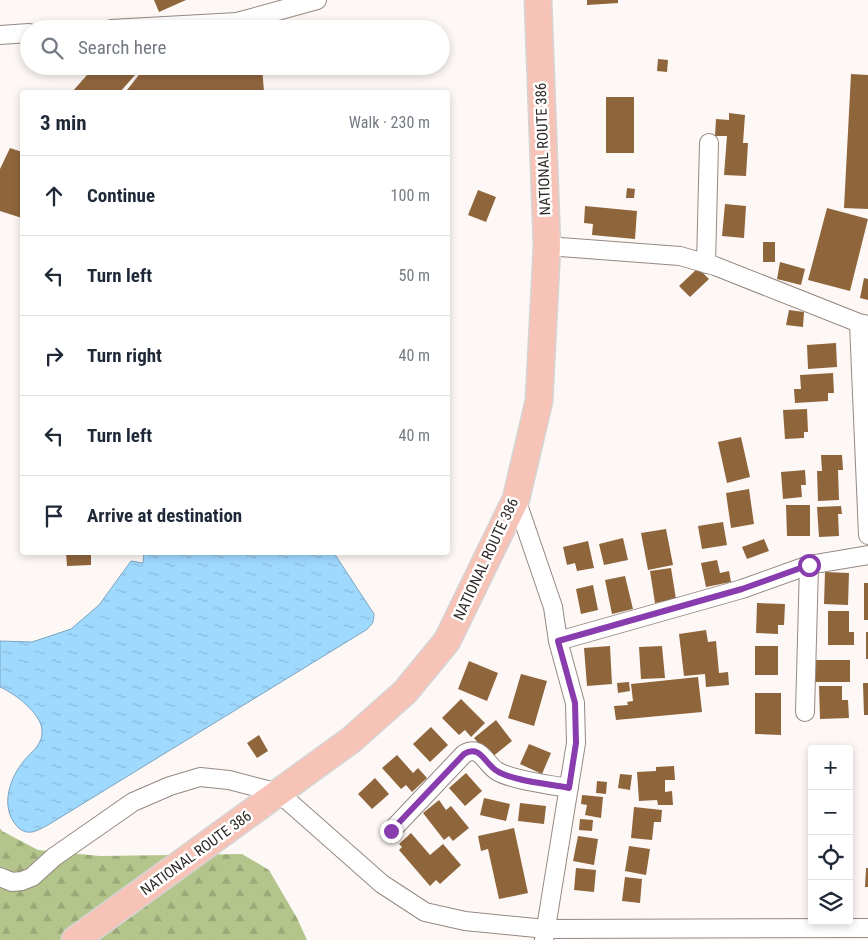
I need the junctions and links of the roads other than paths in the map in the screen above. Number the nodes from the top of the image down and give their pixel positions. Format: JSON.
{"nodes":[{"id":1,"x":317,"y":0,"type":"edge"},
{"id":2,"x":538,"y":0,"type":"edge"},
{"id":3,"x":244,"y":20,"type":"edge"},
{"id":4,"x":20,"y":34,"type":"edge"},
{"id":5,"x":0,"y":35,"type":"edge"},
{"id":6,"x":709,"y":143,"type":"dead end"},
{"id":7,"x":547,"y":246,"type":"junction"},
{"id":8,"x":706,"y":264,"type":"junction"},
{"id":9,"x":863,"y":324,"type":"edge"},
{"id":10,"x":516,"y":499,"type":"junction"},
{"id":11,"x":868,"y":535,"type":"edge"},
{"id":12,"x":868,"y":555,"type":"edge"},
{"id":13,"x":809,"y":565,"type":"junction"},
{"id":14,"x":558,"y":641,"type":"junction"},
{"id":15,"x":805,"y":712,"type":"dead end"},
{"id":16,"x":569,"y":788,"type":"junction"},
{"id":17,"x":279,"y":793,"type":"junction"},
{"id":18,"x":391,"y":831,"type":"dead end"},
{"id":19,"x":0,"y":878,"type":"edge"},
{"id":20,"x":868,"y":928,"type":"edge"},
{"id":21,"x":545,"y":935,"type":"edge"},
{"id":22,"x":75,"y":940,"type":"edge"}],
"edges":[{"from":1,"to":3,"type":"street"},
{"from":2,"to":7,"type":"highway","name":"NATIONAL ROUTE 386"},
{"from":4,"to":5,"type":"street"},
{"from":6,"to":8,"type":"street"},
{"from":7,"to":8,"type":"street"},
{"from":7,"to":10,"type":"highway","name":"NATIONAL ROUTE 386"},
{"from":8,"to":9,"type":"street"},
{"from":9,"to":11,"type":"street"},
{"from":10,"to":14,"type":"street"},
{"from":10,"to":17,"type":"highway","name":"NATIONAL ROUTE 386"},
{"from":12,"to":13,"type":"street"},
{"from":13,"to":14,"type":"street"},
{"from":13,"to":15,"type":"street"},
{"from":14,"to":16,"type":"street"},
{"from":16,"to":18,"type":"street"},
{"from":16,"to":21,"type":"street"},
{"from":17,"to":19,"type":"street"},
{"from":17,"to":21,"type":"street"},
{"from":17,"to":22,"type":"highway","name":"NATIONAL ROUTE 386"},
{"from":20,"to":21,"type":"street"}]}
